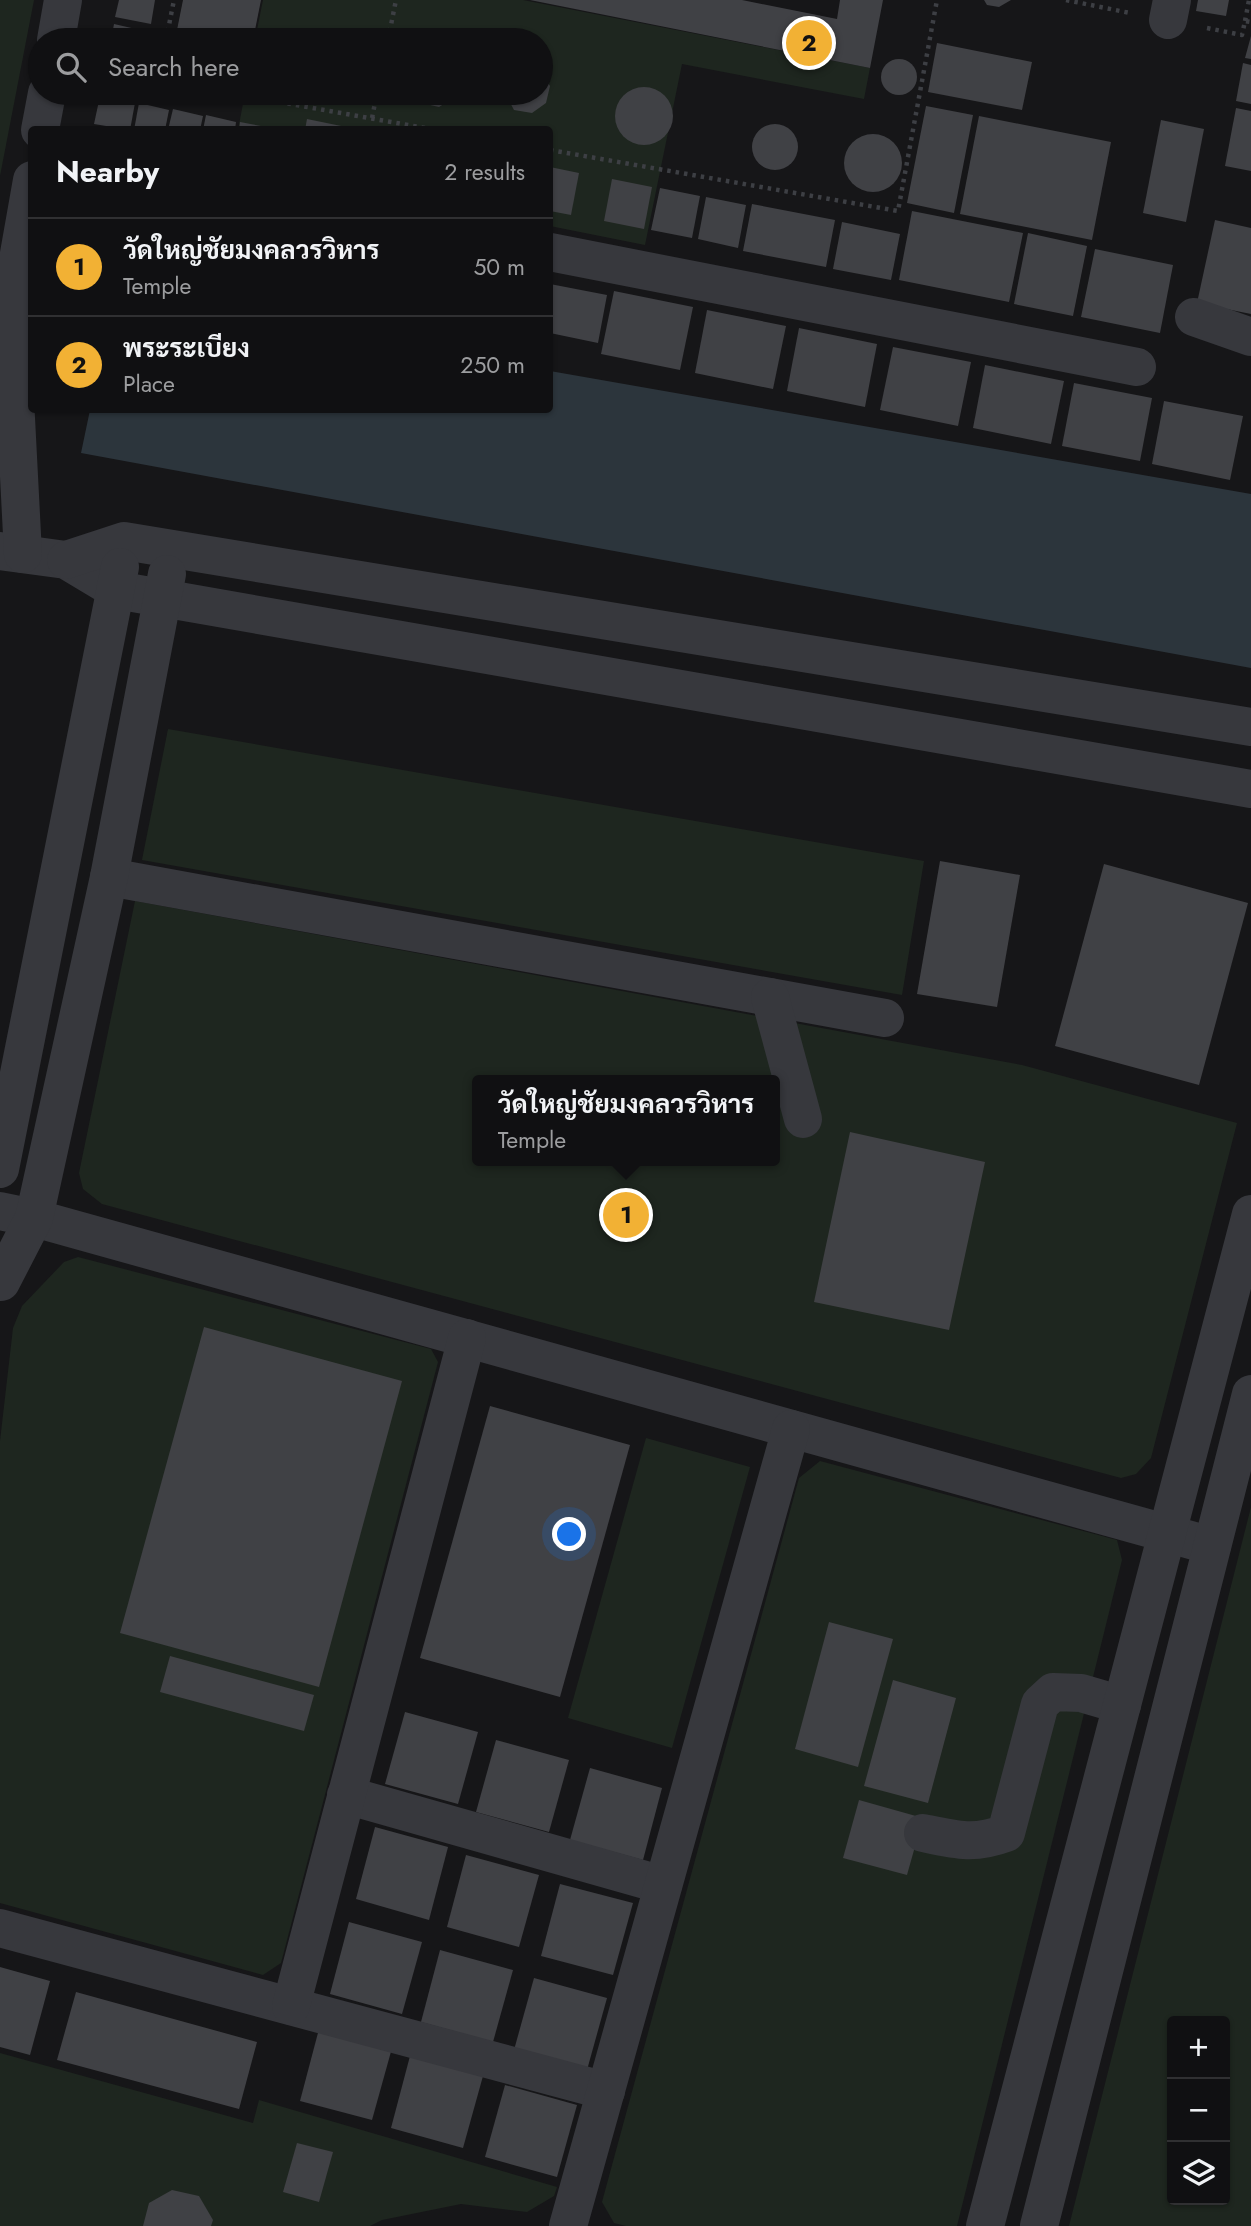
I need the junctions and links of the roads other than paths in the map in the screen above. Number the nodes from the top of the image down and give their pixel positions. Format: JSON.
{"nodes":[{"id":1,"x":63,"y":0,"type":"edge"},
{"id":2,"x":58,"y":28,"type":"edge"},
{"id":3,"x":45,"y":105,"type":"edge"},
{"id":4,"x":41,"y":126,"type":"edge"},
{"id":5,"x":28,"y":201,"type":"edge"},
{"id":6,"x":553,"y":253,"type":"edge"},
{"id":7,"x":1194,"y":317,"type":"dead end"},
{"id":8,"x":1251,"y":337,"type":"edge"},
{"id":9,"x":1137,"y":367,"type":"dead end"},
{"id":10,"x":124,"y":541,"type":"junction"},
{"id":11,"x":172,"y":549,"type":"junction"},
{"id":12,"x":11,"y":552,"type":"edge"},
{"id":13,"x":66,"y":560,"type":"junction"},
{"id":14,"x":116,"y":590,"type":"junction"},
{"id":15,"x":163,"y":598,"type":"junction"},
{"id":16,"x":1251,"y":727,"type":"edge"},
{"id":17,"x":1251,"y":789,"type":"edge"},
{"id":18,"x":109,"y":877,"type":"junction"},
{"id":19,"x":770,"y":997,"type":"junction"},
{"id":20,"x":885,"y":1018,"type":"dead end"},
{"id":21,"x":803,"y":1119,"type":"dead end"},
{"id":22,"x":0,"y":1169,"type":"edge"},
{"id":23,"x":1251,"y":1214,"type":"edge"},
{"id":24,"x":17,"y":1215,"type":"edge"},
{"id":25,"x":1245,"y":1259,"type":"edge"},
{"id":26,"x":0,"y":1282,"type":"edge"},
{"id":27,"x":467,"y":1339,"type":"junction"},
{"id":28,"x":1251,"y":1394,"type":"edge"},
{"id":29,"x":791,"y":1429,"type":"junction"},
{"id":30,"x":1167,"y":1533,"type":"junction"},
{"id":31,"x":1212,"y":1546,"type":"junction"},
{"id":32,"x":1122,"y":1705,"type":"junction"},
{"id":33,"x":346,"y":1796,"type":"junction"},
{"id":34,"x":923,"y":1833,"type":"dead end"},
{"id":35,"x":663,"y":1885,"type":"junction"},
{"id":36,"x":0,"y":1928,"type":"edge"},
{"id":37,"x":291,"y":2006,"type":"junction"},
{"id":38,"x":606,"y":2091,"type":"junction"},
{"id":39,"x":568,"y":2226,"type":"edge"},
{"id":40,"x":985,"y":2226,"type":"edge"},
{"id":41,"x":1039,"y":2226,"type":"edge"}],
"edges":[{"from":1,"to":2,"type":"lane"},
{"from":3,"to":4,"type":"lane"},
{"from":5,"to":12,"type":"lane"},
{"from":6,"to":9,"type":"lane"},
{"from":7,"to":8,"type":"lane"},
{"from":10,"to":11,"type":"lane"},
{"from":10,"to":13,"type":"lane"},
{"from":10,"to":14,"type":"lane"},
{"from":11,"to":15,"type":"lane"},
{"from":11,"to":16,"type":"lane"},
{"from":12,"to":13,"type":"lane"},
{"from":13,"to":14,"type":"lane"},
{"from":14,"to":15,"type":"lane"},
{"from":14,"to":22,"type":"lane"},
{"from":15,"to":17,"type":"lane"},
{"from":15,"to":18,"type":"lane"},
{"from":18,"to":19,"type":"lane"},
{"from":18,"to":24,"type":"lane"},
{"from":19,"to":20,"type":"lane"},
{"from":19,"to":21,"type":"lane"},
{"from":23,"to":25,"type":"lane"},
{"from":24,"to":26,"type":"lane"},
{"from":24,"to":27,"type":"lane"},
{"from":25,"to":30,"type":"lane"},
{"from":27,"to":29,"type":"lane"},
{"from":27,"to":33,"type":"lane"},
{"from":28,"to":31,"type":"lane"},
{"from":29,"to":30,"type":"lane"},
{"from":29,"to":35,"type":"lane"},
{"from":30,"to":31,"type":"lane"},
{"from":30,"to":32,"type":"lane"},
{"from":31,"to":41,"type":"lane"},
{"from":32,"to":34,"type":"lane"},
{"from":32,"to":40,"type":"lane"},
{"from":33,"to":35,"type":"lane"},
{"from":33,"to":37,"type":"lane"},
{"from":35,"to":38,"type":"lane"},
{"from":36,"to":37,"type":"lane"},
{"from":37,"to":38,"type":"lane"},
{"from":38,"to":39,"type":"lane"}]}
